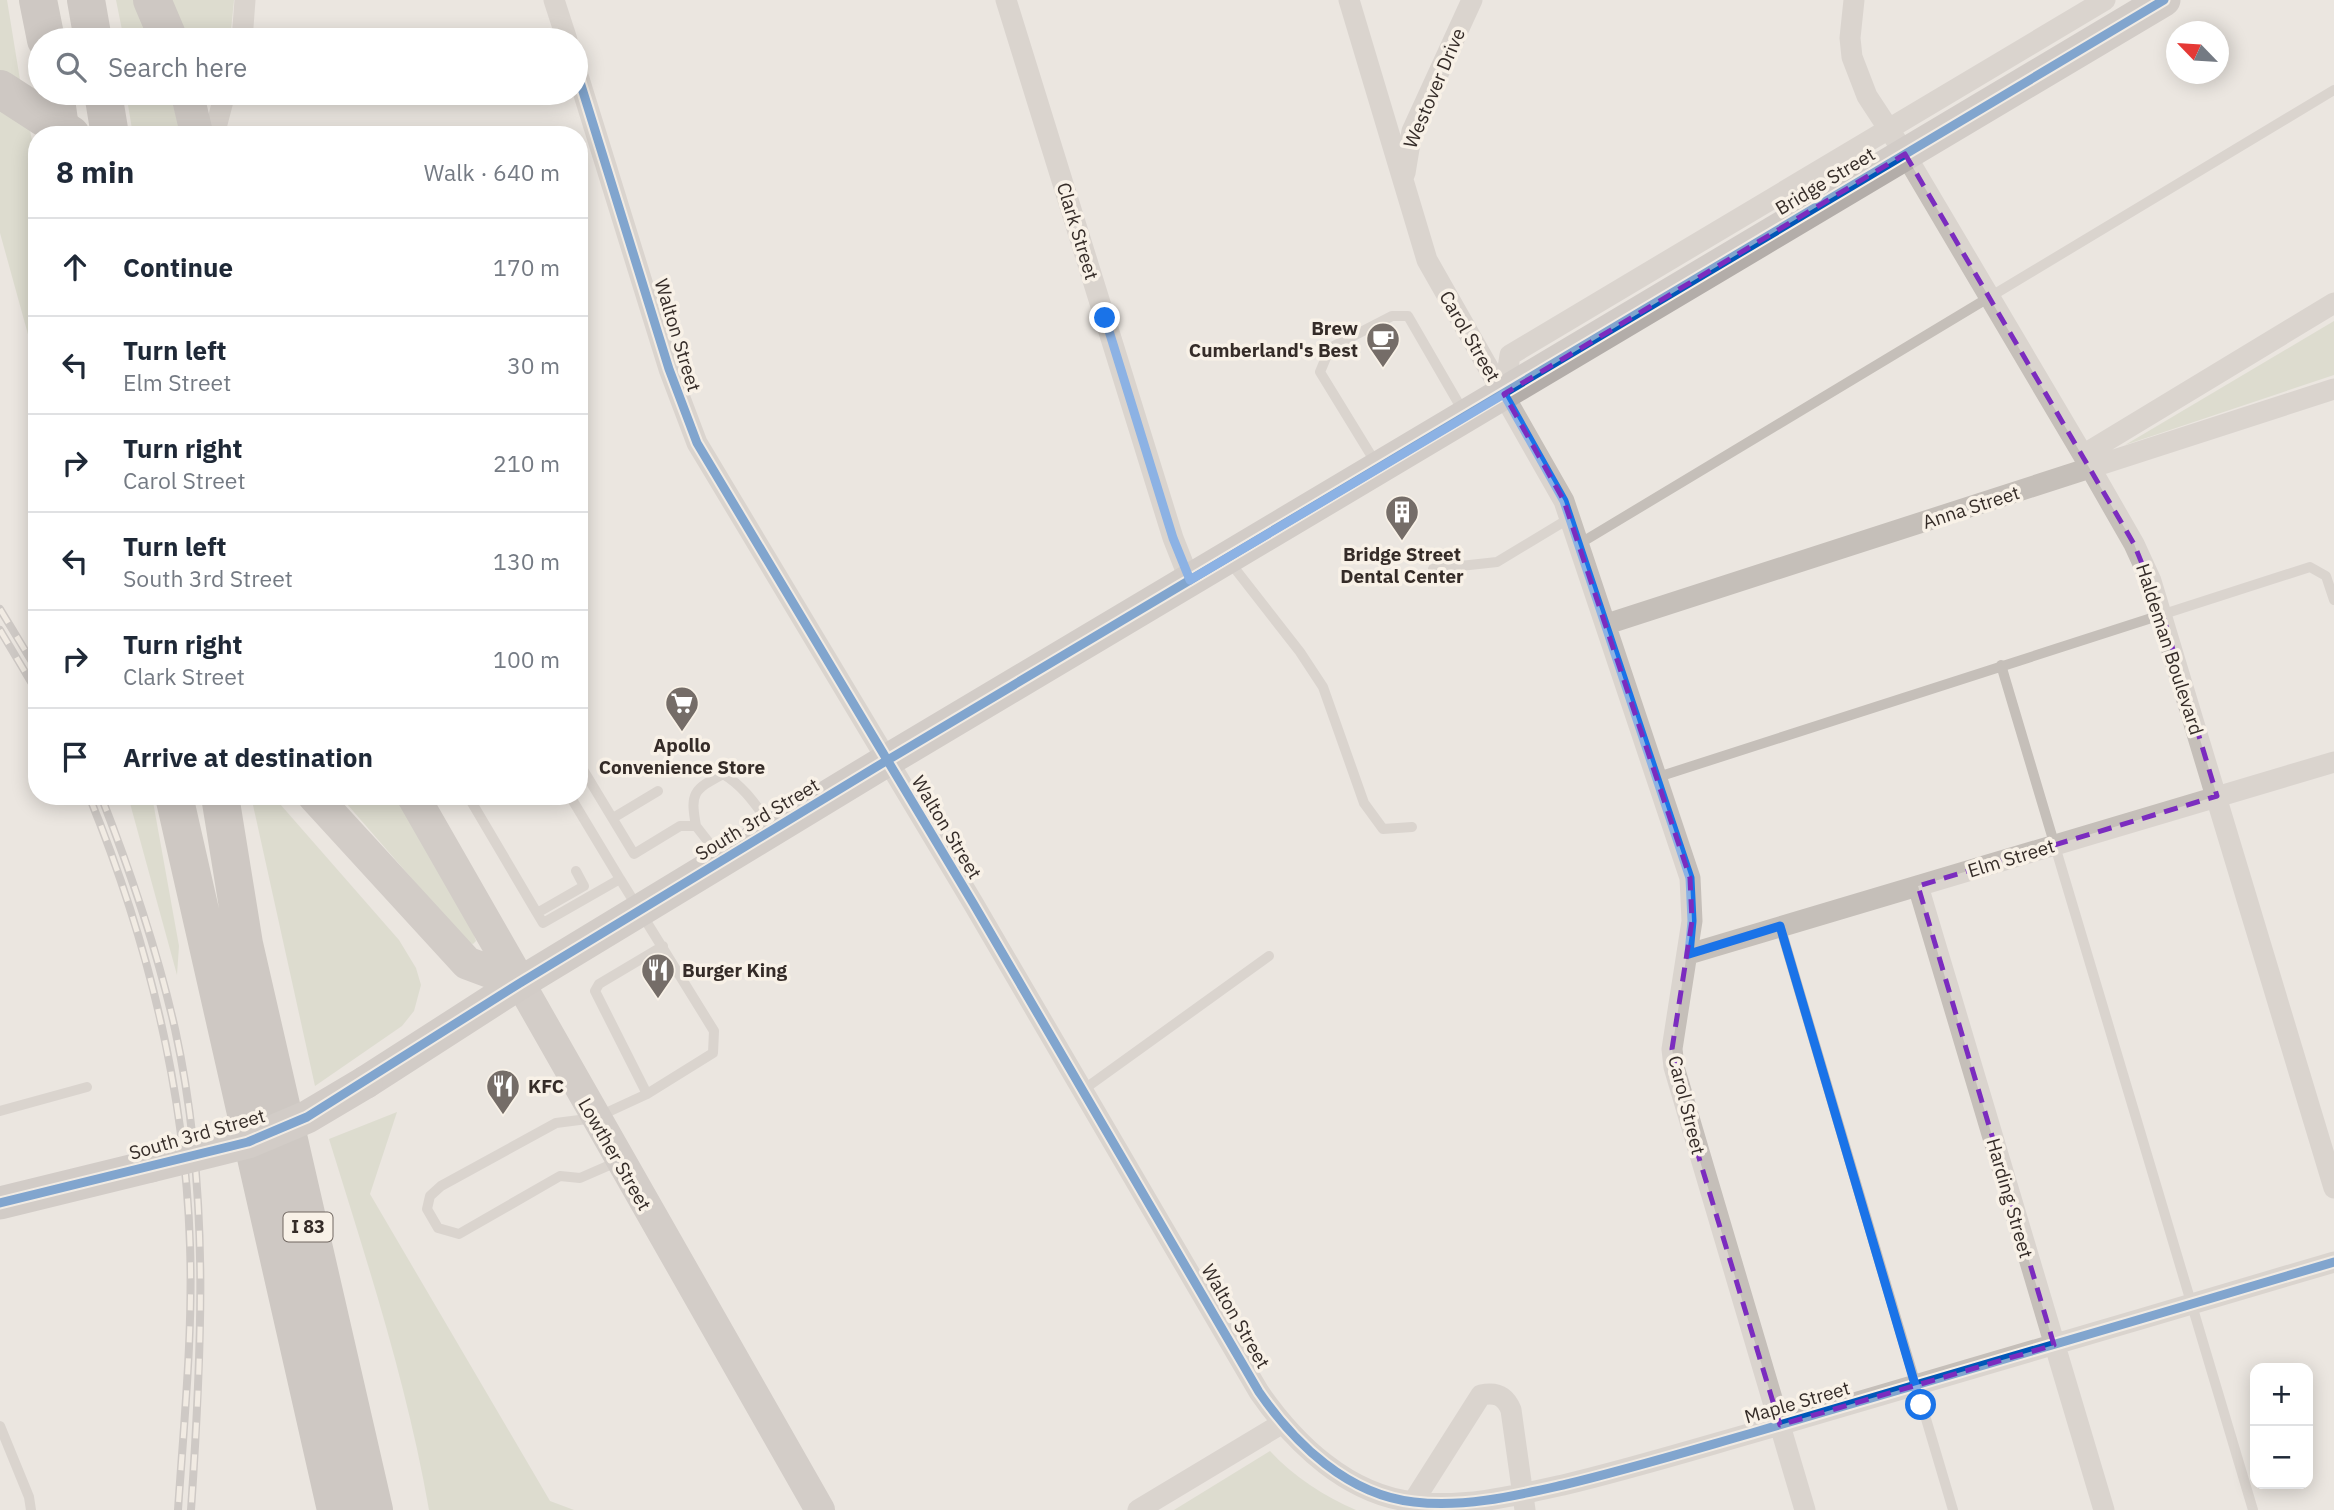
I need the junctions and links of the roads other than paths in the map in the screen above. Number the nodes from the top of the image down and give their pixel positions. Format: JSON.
{"nodes":[{"id":1,"x":38,"y":0,"type":"edge"},
{"id":2,"x":86,"y":0,"type":"edge"},
{"id":3,"x":152,"y":0,"type":"edge"},
{"id":4,"x":245,"y":0,"type":"edge"},
{"id":5,"x":554,"y":0,"type":"edge"},
{"id":6,"x":1006,"y":0,"type":"edge"},
{"id":7,"x":1349,"y":0,"type":"edge"},
{"id":8,"x":1472,"y":0,"type":"edge"},
{"id":9,"x":1854,"y":0,"type":"edge"},
{"id":10,"x":2105,"y":0,"type":"edge"},
{"id":11,"x":2164,"y":0,"type":"edge"},
{"id":12,"x":44,"y":28,"type":"edge"},
{"id":13,"x":91,"y":28,"type":"edge"},
{"id":14,"x":164,"y":28,"type":"edge"},
{"id":15,"x":243,"y":28,"type":"edge"},
{"id":16,"x":563,"y":28,"type":"edge"},
{"id":17,"x":0,"y":89,"type":"edge"},
{"id":18,"x":2334,"y":90,"type":"edge"},
{"id":19,"x":57,"y":105,"type":"edge"},
{"id":20,"x":190,"y":105,"type":"edge"},
{"id":21,"x":222,"y":105,"type":"edge"},
{"id":22,"x":587,"y":105,"type":"edge"},
{"id":23,"x":57,"y":126,"type":"edge"},
{"id":24,"x":60,"y":126,"type":"edge"},
{"id":25,"x":195,"y":126,"type":"edge"},
{"id":26,"x":216,"y":126,"type":"edge"},
{"id":27,"x":1897,"y":141,"type":"junction"},
{"id":28,"x":1404,"y":177,"type":"junction"},
{"id":29,"x":1989,"y":298,"type":"junction"},
{"id":30,"x":2334,"y":303,"type":"edge"},
{"id":31,"x":2334,"y":388,"type":"edge"},
{"id":32,"x":1504,"y":394,"type":"junction"},
{"id":33,"x":1466,"y":417,"type":"junction"},
{"id":34,"x":2086,"y":461,"type":"junction"},
{"id":35,"x":1379,"y":468,"type":"junction"},
{"id":36,"x":1570,"y":517,"type":"junction"},
{"id":37,"x":1579,"y":544,"type":"junction"},
{"id":38,"x":1227,"y":558,"type":"junction"},
{"id":39,"x":1433,"y":569,"type":"dead end"},
{"id":40,"x":1190,"y":580,"type":"junction"},
{"id":41,"x":2334,"y":600,"type":"edge"},
{"id":42,"x":2162,"y":613,"type":"junction"},
{"id":43,"x":1607,"y":624,"type":"junction"},
{"id":44,"x":2001,"y":666,"type":"junction"},
{"id":45,"x":886,"y":761,"type":"junction"},
{"id":46,"x":2334,"y":762,"type":"edge"},
{"id":47,"x":588,"y":778,"type":"edge"},
{"id":48,"x":1655,"y":778,"type":"junction"},
{"id":49,"x":658,"y":791,"type":"dead end"},
{"id":50,"x":2217,"y":796,"type":"junction"},
{"id":51,"x":176,"y":805,"type":"edge"},
{"id":52,"x":221,"y":805,"type":"edge"},
{"id":53,"x":322,"y":805,"type":"edge"},
{"id":54,"x":424,"y":805,"type":"edge"},
{"id":55,"x":473,"y":805,"type":"edge"},
{"id":56,"x":575,"y":805,"type":"edge"},
{"id":57,"x":613,"y":818,"type":"junction"},
{"id":58,"x":696,"y":826,"type":"junction"},
{"id":59,"x":1412,"y":827,"type":"dead end"},
{"id":60,"x":773,"y":830,"type":"junction"},
{"id":61,"x":2055,"y":845,"type":"junction"},
{"id":62,"x":723,"y":860,"type":"junction"},
{"id":63,"x":576,"y":872,"type":"dead end"},
{"id":64,"x":620,"y":879,"type":"junction"},
{"id":65,"x":1918,"y":886,"type":"junction"},
{"id":66,"x":640,"y":910,"type":"junction"},
{"id":67,"x":537,"y":913,"type":"junction"},
{"id":68,"x":1780,"y":926,"type":"junction"},
{"id":69,"x":663,"y":946,"type":"junction"},
{"id":70,"x":1689,"y":954,"type":"junction"},
{"id":71,"x":1269,"y":956,"type":"dead end"},
{"id":72,"x":520,"y":983,"type":"junction"},
{"id":73,"x":87,"y":1087,"type":"dead end"},
{"id":74,"x":1083,"y":1090,"type":"junction"},
{"id":75,"x":647,"y":1094,"type":"junction"},
{"id":76,"x":0,"y":1111,"type":"edge"},
{"id":77,"x":595,"y":1118,"type":"junction"},
{"id":78,"x":619,"y":1161,"type":"junction"},
{"id":79,"x":2334,"y":1188,"type":"edge"},
{"id":80,"x":0,"y":1203,"type":"edge"},
{"id":81,"x":2334,"y":1262,"type":"edge"},
{"id":82,"x":2191,"y":1304,"type":"junction"},
{"id":83,"x":2054,"y":1345,"type":"junction"},
{"id":84,"x":1916,"y":1385,"type":"junction"},
{"id":85,"x":1281,"y":1424,"type":"junction"},
{"id":86,"x":1780,"y":1425,"type":"junction"},
{"id":87,"x":0,"y":1426,"type":"edge"},
{"id":88,"x":1413,"y":1502,"type":"junction"},
{"id":89,"x":1523,"y":1502,"type":"edge"},
{"id":90,"x":31,"y":1510,"type":"edge"},
{"id":91,"x":336,"y":1510,"type":"edge"},
{"id":92,"x":374,"y":1510,"type":"edge"},
{"id":93,"x":820,"y":1510,"type":"edge"},
{"id":94,"x":1138,"y":1510,"type":"edge"},
{"id":95,"x":1805,"y":1510,"type":"edge"},
{"id":96,"x":1953,"y":1510,"type":"edge"},
{"id":97,"x":2104,"y":1510,"type":"edge"},
{"id":98,"x":2253,"y":1510,"type":"edge"}],
"edges":[{"from":1,"to":12,"type":"highway"},
{"from":2,"to":13,"type":"highway"},
{"from":3,"to":14,"type":"highway"},
{"from":4,"to":15,"type":"street"},
{"from":5,"to":16,"type":"street"},
{"from":6,"to":40,"type":"street","name":"Clark Street"},
{"from":7,"to":28,"type":"street","name":"Carol Street"},
{"from":8,"to":28,"type":"street","name":"Westover Drive"},
{"from":9,"to":27,"type":"street","name":"Haldeman Boulevard"},
{"from":10,"to":27,"type":"street","name":"Bridge Street"},
{"from":11,"to":27,"type":"main road","name":"Bridge Street"},
{"from":17,"to":23,"type":"highway"},
{"from":18,"to":29,"type":"lane"},
{"from":19,"to":24,"type":"highway","bridge":true},
{"from":20,"to":25,"type":"main road"},
{"from":21,"to":26,"type":"street"},
{"from":22,"to":45,"type":"street","name":"Walton Street"},
{"from":27,"to":29,"type":"street","name":"Haldeman Boulevard"},
{"from":27,"to":32,"type":"main road","name":"Bridge Street"},
{"from":28,"to":32,"type":"street","name":"Carol Street"},
{"from":29,"to":34,"type":"street","name":"Haldeman Boulevard"},
{"from":29,"to":37,"type":"lane"},
{"from":30,"to":34,"type":"street","name":"Anna Street"},
{"from":31,"to":34,"type":"street","name":"Anna Street"},
{"from":32,"to":33,"type":"main road","name":"South 3rd Street"},
{"from":32,"to":36,"type":"street","name":"Carol Street"},
{"from":33,"to":35,"type":"main road","name":"South 3rd Street"},
{"from":33,"to":35,"type":"lane"},
{"from":34,"to":42,"type":"street","name":"Haldeman Boulevard"},
{"from":34,"to":43,"type":"street","name":"Anna Street"},
{"from":35,"to":38,"type":"main road","name":"South 3rd Street"},
{"from":36,"to":37,"type":"street","name":"Carol Street"},
{"from":36,"to":39,"type":"lane"},
{"from":37,"to":43,"type":"street","name":"Carol Street"},
{"from":38,"to":40,"type":"main road","name":"South 3rd Street"},
{"from":38,"to":59,"type":"lane"},
{"from":40,"to":45,"type":"main road","name":"South 3rd Street"},
{"from":41,"to":42,"type":"lane"},
{"from":42,"to":44,"type":"lane"},
{"from":42,"to":50,"type":"street","name":"Haldeman Boulevard"},
{"from":43,"to":48,"type":"street","name":"Carol Street"},
{"from":44,"to":48,"type":"lane"},
{"from":44,"to":61,"type":"lane"},
{"from":45,"to":60,"type":"main road","name":"South 3rd Street"},
{"from":45,"to":74,"type":"street","name":"Walton Street"},
{"from":46,"to":50,"type":"street","name":"Elm Street"},
{"from":47,"to":57,"type":"lane"},
{"from":48,"to":70,"type":"street","name":"Carol Street"},
{"from":49,"to":57,"type":"lane"},
{"from":50,"to":61,"type":"street","name":"Elm Street"},
{"from":50,"to":79,"type":"street","name":"Haldeman Boulevard"},
{"from":51,"to":91,"type":"highway","number":"I 83"},
{"from":52,"to":92,"type":"highway","number":"I 83"},
{"from":53,"to":72,"type":"main road"},
{"from":54,"to":72,"type":"main road","name":"Lowther Street"},
{"from":55,"to":67,"type":"lane"},
{"from":56,"to":64,"type":"lane"},
{"from":57,"to":58,"type":"lane"},
{"from":58,"to":60,"type":"lane"},
{"from":58,"to":62,"type":"lane"},
{"from":60,"to":62,"type":"main road","name":"South 3rd Street"},
{"from":61,"to":65,"type":"street","name":"Elm Street"},
{"from":61,"to":82,"type":"lane"},
{"from":62,"to":66,"type":"main road","name":"South 3rd Street"},
{"from":63,"to":67,"type":"lane"},
{"from":64,"to":66,"type":"lane"},
{"from":64,"to":67,"type":"lane"},
{"from":65,"to":68,"type":"street","name":"Elm Street"},
{"from":65,"to":83,"type":"street","name":"Harding Street"},
{"from":66,"to":69,"type":"lane"},
{"from":66,"to":72,"type":"main road","name":"South 3rd Street"},
{"from":68,"to":70,"type":"street","name":"Elm Street"},
{"from":68,"to":84,"type":"lane"},
{"from":69,"to":75,"type":"lane"},
{"from":69,"to":75,"type":"lane"},
{"from":70,"to":86,"type":"street","name":"Carol Street"},
{"from":71,"to":74,"type":"lane"},
{"from":72,"to":77,"type":"main road","name":"Lowther Street"},
{"from":72,"to":80,"type":"main road","name":"South 3rd Street","bridge":true},
{"from":73,"to":76,"type":"lane"},
{"from":74,"to":85,"type":"street","name":"Walton Street"},
{"from":75,"to":77,"type":"lane"},
{"from":77,"to":78,"type":"main road","name":"Lowther Street"},
{"from":77,"to":78,"type":"lane"},
{"from":78,"to":93,"type":"main road","name":"Lowther Street"},
{"from":81,"to":82,"type":"street","name":"Maple Street"},
{"from":82,"to":83,"type":"street","name":"Maple Street"},
{"from":82,"to":98,"type":"lane"},
{"from":83,"to":84,"type":"street","name":"Maple Street"},
{"from":83,"to":97,"type":"street","name":"Harding Street"},
{"from":84,"to":86,"type":"street","name":"Maple Street"},
{"from":84,"to":96,"type":"lane"},
{"from":85,"to":88,"type":"street","name":"Maple Street"},
{"from":85,"to":94,"type":"street"},
{"from":86,"to":89,"type":"street","name":"Maple Street"},
{"from":86,"to":95,"type":"street","name":"Carol Street"},
{"from":87,"to":90,"type":"lane"},
{"from":88,"to":89,"type":"street","name":"Maple Street"},
{"from":88,"to":89,"type":"street"}]}
